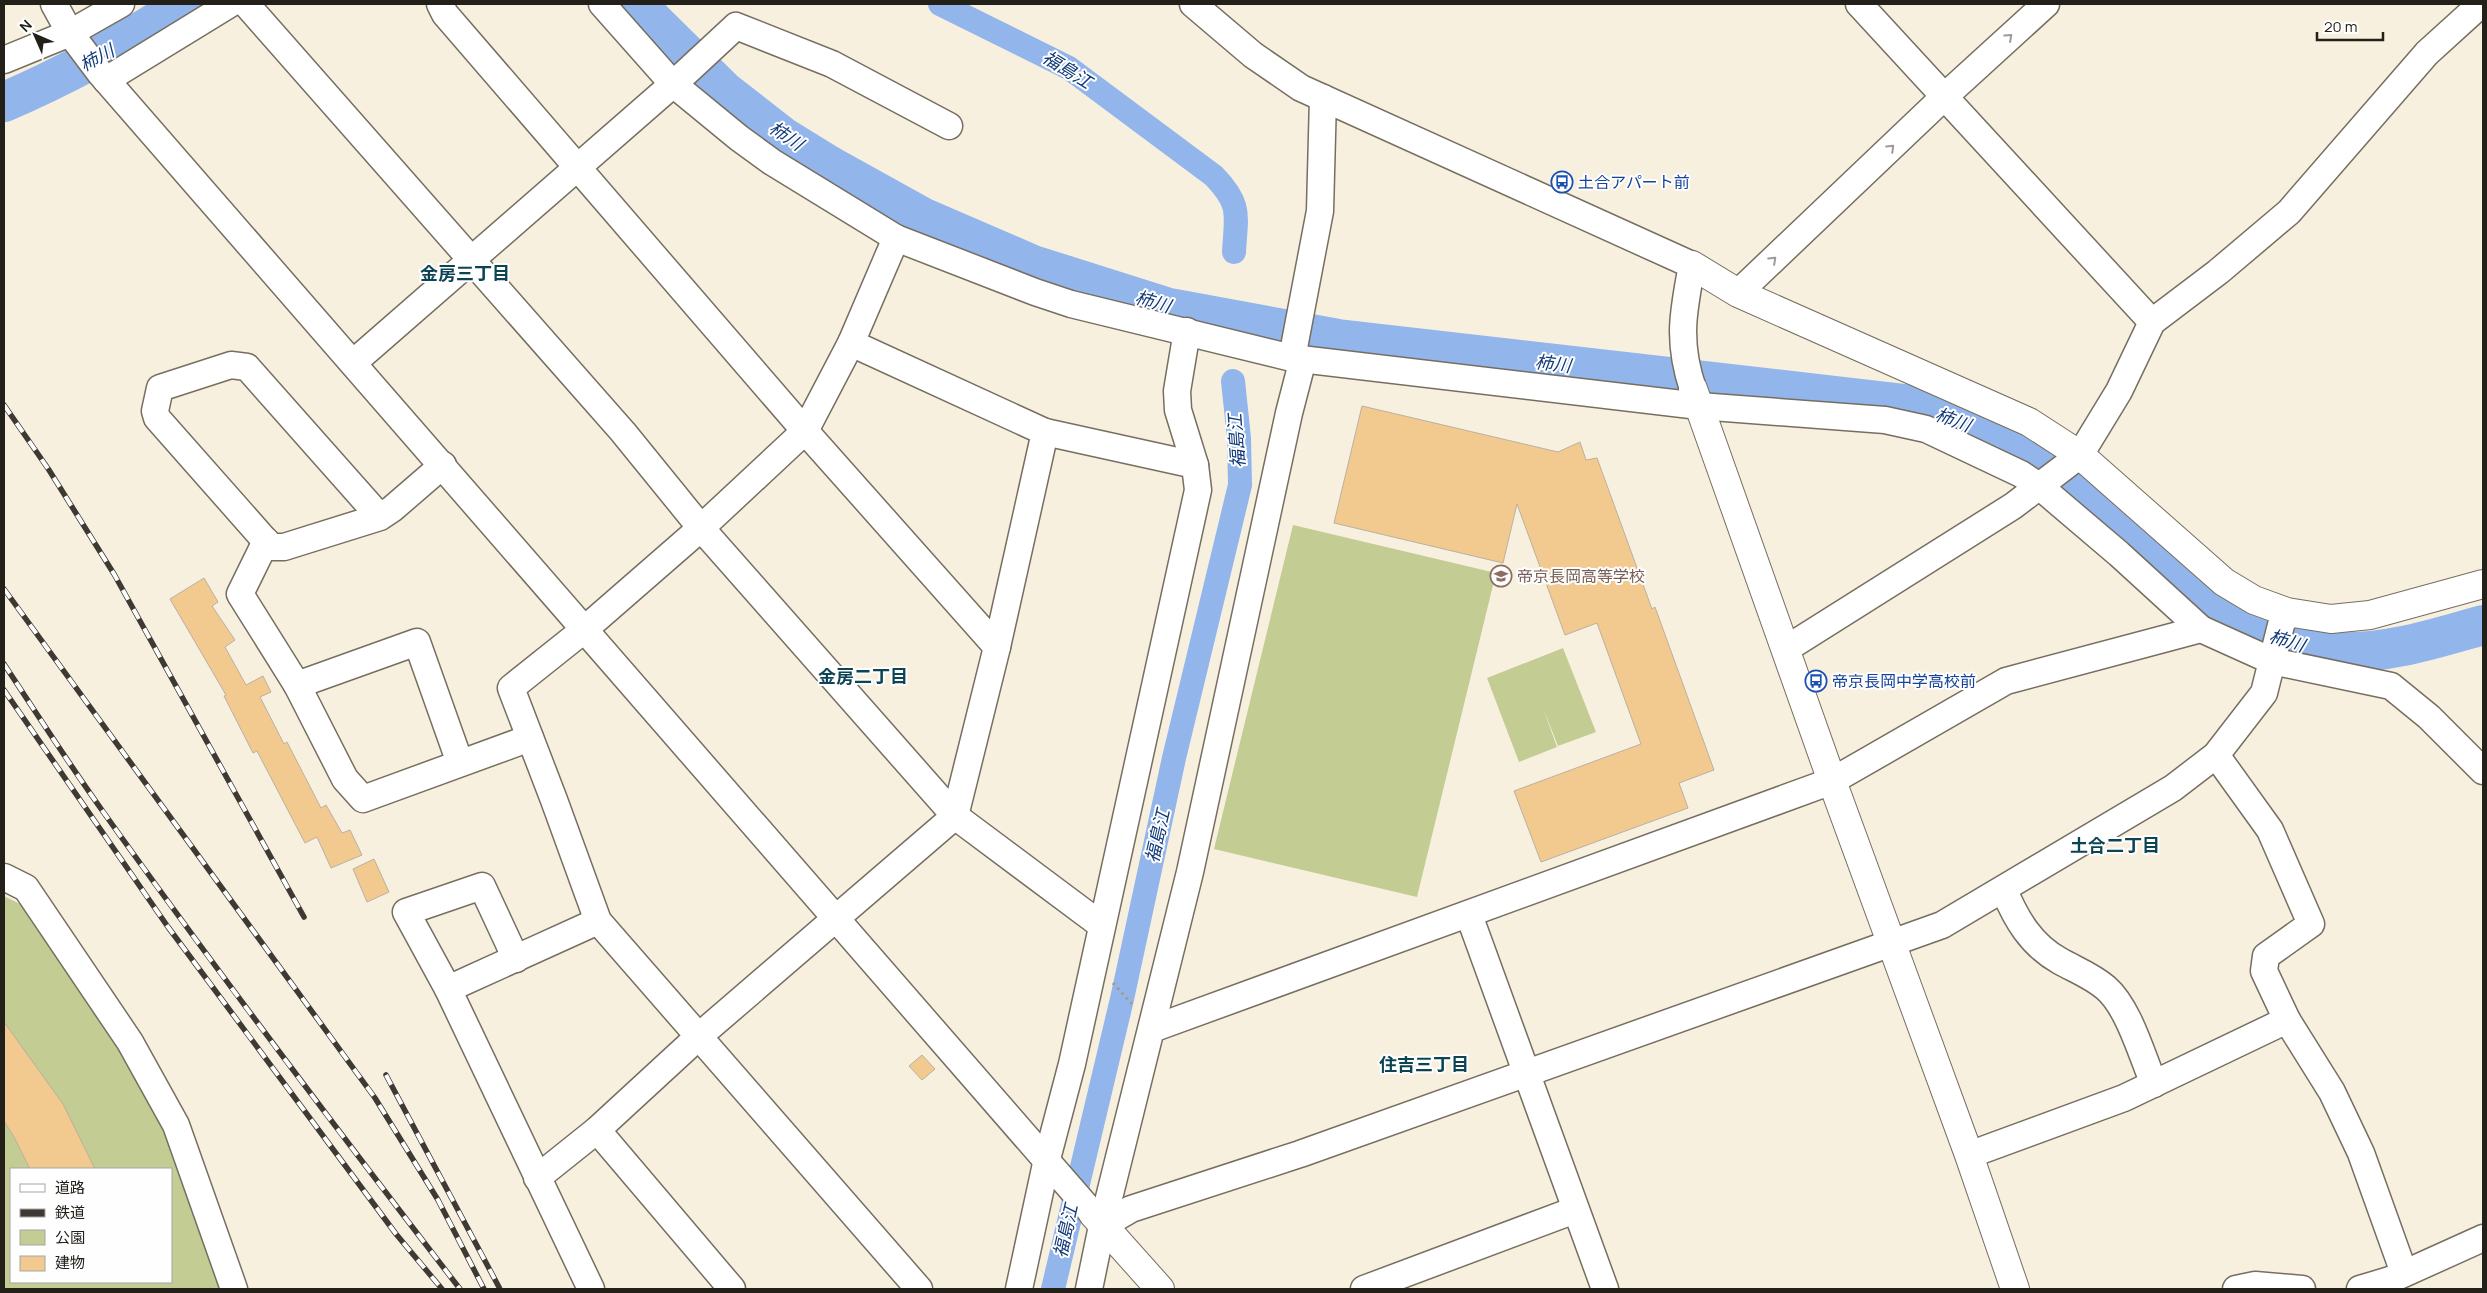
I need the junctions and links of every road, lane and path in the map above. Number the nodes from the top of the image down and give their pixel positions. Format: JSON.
{"nodes":[{"id":1,"x":54,"y":4,"type":"edge"},
{"id":2,"x":121,"y":4,"type":"edge"},
{"id":3,"x":230,"y":4,"type":"edge"},
{"id":4,"x":246,"y":4,"type":"edge"},
{"id":5,"x":440,"y":4,"type":"edge"},
{"id":6,"x":602,"y":4,"type":"edge"},
{"id":7,"x":1858,"y":4,"type":"edge"},
{"id":8,"x":2046,"y":4,"type":"edge"},
{"id":9,"x":2481,"y":4,"type":"edge"},
{"id":10,"x":1202,"y":6,"type":"edge"},
{"id":11,"x":75,"y":40,"type":"junction"},
{"id":12,"x":4,"y":60,"type":"edge"},
{"id":13,"x":103,"y":77,"type":"junction"},
{"id":14,"x":676,"y":81,"type":"junction"},
{"id":15,"x":1944,"y":97,"type":"junction"},
{"id":16,"x":1323,"y":98,"type":"junction"},
{"id":17,"x":949,"y":126,"type":"dead end"},
{"id":18,"x":576,"y":166,"type":"junction"},
{"id":19,"x":896,"y":238,"type":"junction"},
{"id":20,"x":471,"y":259,"type":"junction"},
{"id":21,"x":1692,"y":265,"type":"junction"},
{"id":22,"x":1738,"y":293,"type":"junction"},
{"id":23,"x":2152,"y":322,"type":"junction"},
{"id":24,"x":1187,"y":332,"type":"junction"},
{"id":25,"x":851,"y":343,"type":"junction"},
{"id":26,"x":1296,"y":355,"type":"junction"},
{"id":27,"x":353,"y":363,"type":"junction"},
{"id":28,"x":1696,"y":397,"type":"junction"},
{"id":29,"x":805,"y":432,"type":"junction"},
{"id":30,"x":1045,"y":432,"type":"junction"},
{"id":31,"x":2080,"y":455,"type":"junction"},
{"id":32,"x":443,"y":465,"type":"junction"},
{"id":33,"x":1195,"y":465,"type":"junction"},
{"id":34,"x":2039,"y":486,"type":"junction"},
{"id":35,"x":380,"y":517,"type":"junction"},
{"id":36,"x":701,"y":528,"type":"junction"},
{"id":37,"x":266,"y":541,"type":"junction"},
{"id":38,"x":2483,"y":584,"type":"edge"},
{"id":39,"x":2284,"y":619,"type":"junction"},
{"id":40,"x":585,"y":629,"type":"junction"},
{"id":41,"x":2201,"y":629,"type":"junction"},
{"id":42,"x":997,"y":648,"type":"junction"},
{"id":43,"x":1786,"y":649,"type":"junction"},
{"id":44,"x":2273,"y":658,"type":"junction"},
{"id":45,"x":297,"y":685,"type":"junction"},
{"id":46,"x":530,"y":738,"type":"junction"},
{"id":47,"x":2216,"y":755,"type":"junction"},
{"id":48,"x":460,"y":763,"type":"junction"},
{"id":49,"x":2483,"y":771,"type":"edge"},
{"id":50,"x":1832,"y":781,"type":"junction"},
{"id":51,"x":955,"y":816,"type":"junction"},
{"id":52,"x":4,"y":877,"type":"edge"},
{"id":53,"x":2004,"y":890,"type":"junction"},
{"id":54,"x":1469,"y":915,"type":"junction"},
{"id":55,"x":836,"y":920,"type":"junction"},
{"id":56,"x":598,"y":921,"type":"junction"},
{"id":57,"x":1101,"y":925,"type":"junction"},
{"id":58,"x":1892,"y":943,"type":"junction"},
{"id":59,"x":516,"y":959,"type":"junction"},
{"id":60,"x":1112,"y":981,"type":"dead end"},
{"id":61,"x":448,"y":989,"type":"junction"},
{"id":62,"x":1136,"y":1008,"type":"dead end"},
{"id":63,"x":2287,"y":1020,"type":"junction"},
{"id":64,"x":1152,"y":1029,"type":"junction"},
{"id":65,"x":698,"y":1037,"type":"junction"},
{"id":66,"x":1527,"y":1074,"type":"junction"},
{"id":67,"x":2154,"y":1084,"type":"junction"},
{"id":68,"x":597,"y":1130,"type":"junction"},
{"id":69,"x":1969,"y":1155,"type":"junction"},
{"id":70,"x":1052,"y":1167,"type":"junction"},
{"id":71,"x":537,"y":1178,"type":"junction"},
{"id":72,"x":1575,"y":1210,"type":"junction"},
{"id":73,"x":1098,"y":1220,"type":"junction"},
{"id":74,"x":2483,"y":1238,"type":"edge"},
{"id":75,"x":2404,"y":1274,"type":"junction"},
{"id":76,"x":234,"y":1289,"type":"edge"},
{"id":77,"x":591,"y":1289,"type":"edge"},
{"id":78,"x":732,"y":1289,"type":"edge"},
{"id":79,"x":919,"y":1289,"type":"edge"},
{"id":80,"x":1019,"y":1289,"type":"edge"},
{"id":81,"x":1089,"y":1289,"type":"edge"},
{"id":82,"x":1160,"y":1289,"type":"edge"},
{"id":83,"x":1364,"y":1289,"type":"edge"},
{"id":84,"x":1605,"y":1289,"type":"edge"},
{"id":85,"x":2015,"y":1289,"type":"edge"},
{"id":86,"x":2236,"y":1289,"type":"edge"},
{"id":87,"x":2302,"y":1289,"type":"edge"},
{"id":88,"x":2360,"y":1289,"type":"edge"}],
"edges":[{"from":1,"to":11,"type":"street"},
{"from":2,"to":11,"type":"street"},
{"from":3,"to":13,"type":"street"},
{"from":4,"to":20,"type":"street"},
{"from":5,"to":18,"type":"street"},
{"from":6,"to":14,"type":"street"},
{"from":7,"to":15,"type":"street"},
{"from":15,"to":8,"type":"street","one_way":true},
{"from":9,"to":23,"type":"street"},
{"from":10,"to":16,"type":"street"},
{"from":11,"to":12,"type":"street"},
{"from":11,"to":13,"type":"street"},
{"from":13,"to":27,"type":"street"},
{"from":14,"to":17,"type":"street"},
{"from":14,"to":18,"type":"street"},
{"from":14,"to":19,"type":"street"},
{"from":22,"to":15,"type":"street","one_way":true},
{"from":15,"to":23,"type":"street"},
{"from":16,"to":21,"type":"street"},
{"from":16,"to":26,"type":"street"},
{"from":18,"to":20,"type":"street"},
{"from":18,"to":29,"type":"street"},
{"from":19,"to":24,"type":"street"},
{"from":19,"to":25,"type":"street"},
{"from":20,"to":27,"type":"street"},
{"from":20,"to":36,"type":"street"},
{"from":21,"to":22,"type":"street"},
{"from":21,"to":28,"type":"street"},
{"from":22,"to":31,"type":"street"},
{"from":23,"to":31,"type":"street"},
{"from":24,"to":26,"type":"street"},
{"from":24,"to":33,"type":"street"},
{"from":25,"to":29,"type":"street"},
{"from":25,"to":30,"type":"street"},
{"from":26,"to":28,"type":"street"},
{"from":26,"to":64,"type":"street"},
{"from":27,"to":32,"type":"street"},
{"from":28,"to":34,"type":"street"},
{"from":28,"to":43,"type":"street"},
{"from":29,"to":36,"type":"street"},
{"from":29,"to":42,"type":"street"},
{"from":30,"to":33,"type":"street"},
{"from":30,"to":42,"type":"street"},
{"from":31,"to":34,"type":"street"},
{"from":31,"to":39,"type":"street"},
{"from":32,"to":35,"type":"street"},
{"from":32,"to":40,"type":"street"},
{"from":33,"to":57,"type":"street"},
{"from":34,"to":41,"type":"street"},
{"from":34,"to":43,"type":"street"},
{"from":35,"to":37,"type":"street"},
{"from":35,"to":37,"type":"street"},
{"from":36,"to":40,"type":"street"},
{"from":36,"to":51,"type":"street"},
{"from":37,"to":45,"type":"street"},
{"from":38,"to":39,"type":"street"},
{"from":39,"to":44,"type":"street"},
{"from":40,"to":46,"type":"street"},
{"from":40,"to":55,"type":"street"},
{"from":41,"to":44,"type":"street"},
{"from":41,"to":50,"type":"street"},
{"from":42,"to":51,"type":"street"},
{"from":43,"to":50,"type":"street"},
{"from":44,"to":47,"type":"street"},
{"from":44,"to":49,"type":"street"},
{"from":45,"to":48,"type":"street"},
{"from":45,"to":48,"type":"street"},
{"from":46,"to":48,"type":"street"},
{"from":46,"to":56,"type":"street"},
{"from":47,"to":53,"type":"street"},
{"from":47,"to":63,"type":"street"},
{"from":50,"to":54,"type":"street"},
{"from":50,"to":58,"type":"street"},
{"from":51,"to":55,"type":"street"},
{"from":51,"to":57,"type":"street"},
{"from":52,"to":76,"type":"street"},
{"from":53,"to":58,"type":"street"},
{"from":53,"to":67,"type":"street"},
{"from":54,"to":64,"type":"street"},
{"from":54,"to":66,"type":"street"},
{"from":55,"to":65,"type":"street"},
{"from":55,"to":70,"type":"street"},
{"from":56,"to":59,"type":"street"},
{"from":56,"to":65,"type":"street"},
{"from":57,"to":70,"type":"street"},
{"from":58,"to":66,"type":"street"},
{"from":58,"to":69,"type":"street"},
{"from":59,"to":61,"type":"street"},
{"from":59,"to":61,"type":"street"},
{"from":60,"to":62,"type":"path"},
{"from":61,"to":71,"type":"street"},
{"from":63,"to":67,"type":"street"},
{"from":63,"to":75,"type":"street"},
{"from":64,"to":73,"type":"street"},
{"from":65,"to":68,"type":"street"},
{"from":65,"to":79,"type":"street"},
{"from":66,"to":72,"type":"street"},
{"from":66,"to":73,"type":"street"},
{"from":67,"to":69,"type":"street"},
{"from":68,"to":71,"type":"street"},
{"from":68,"to":78,"type":"street"},
{"from":69,"to":85,"type":"street"},
{"from":70,"to":73,"type":"street"},
{"from":70,"to":80,"type":"street"},
{"from":71,"to":77,"type":"street"},
{"from":72,"to":83,"type":"street"},
{"from":72,"to":84,"type":"street"},
{"from":73,"to":81,"type":"street"},
{"from":73,"to":82,"type":"street"},
{"from":74,"to":75,"type":"street"},
{"from":75,"to":88,"type":"street"},
{"from":86,"to":87,"type":"street"}]}
